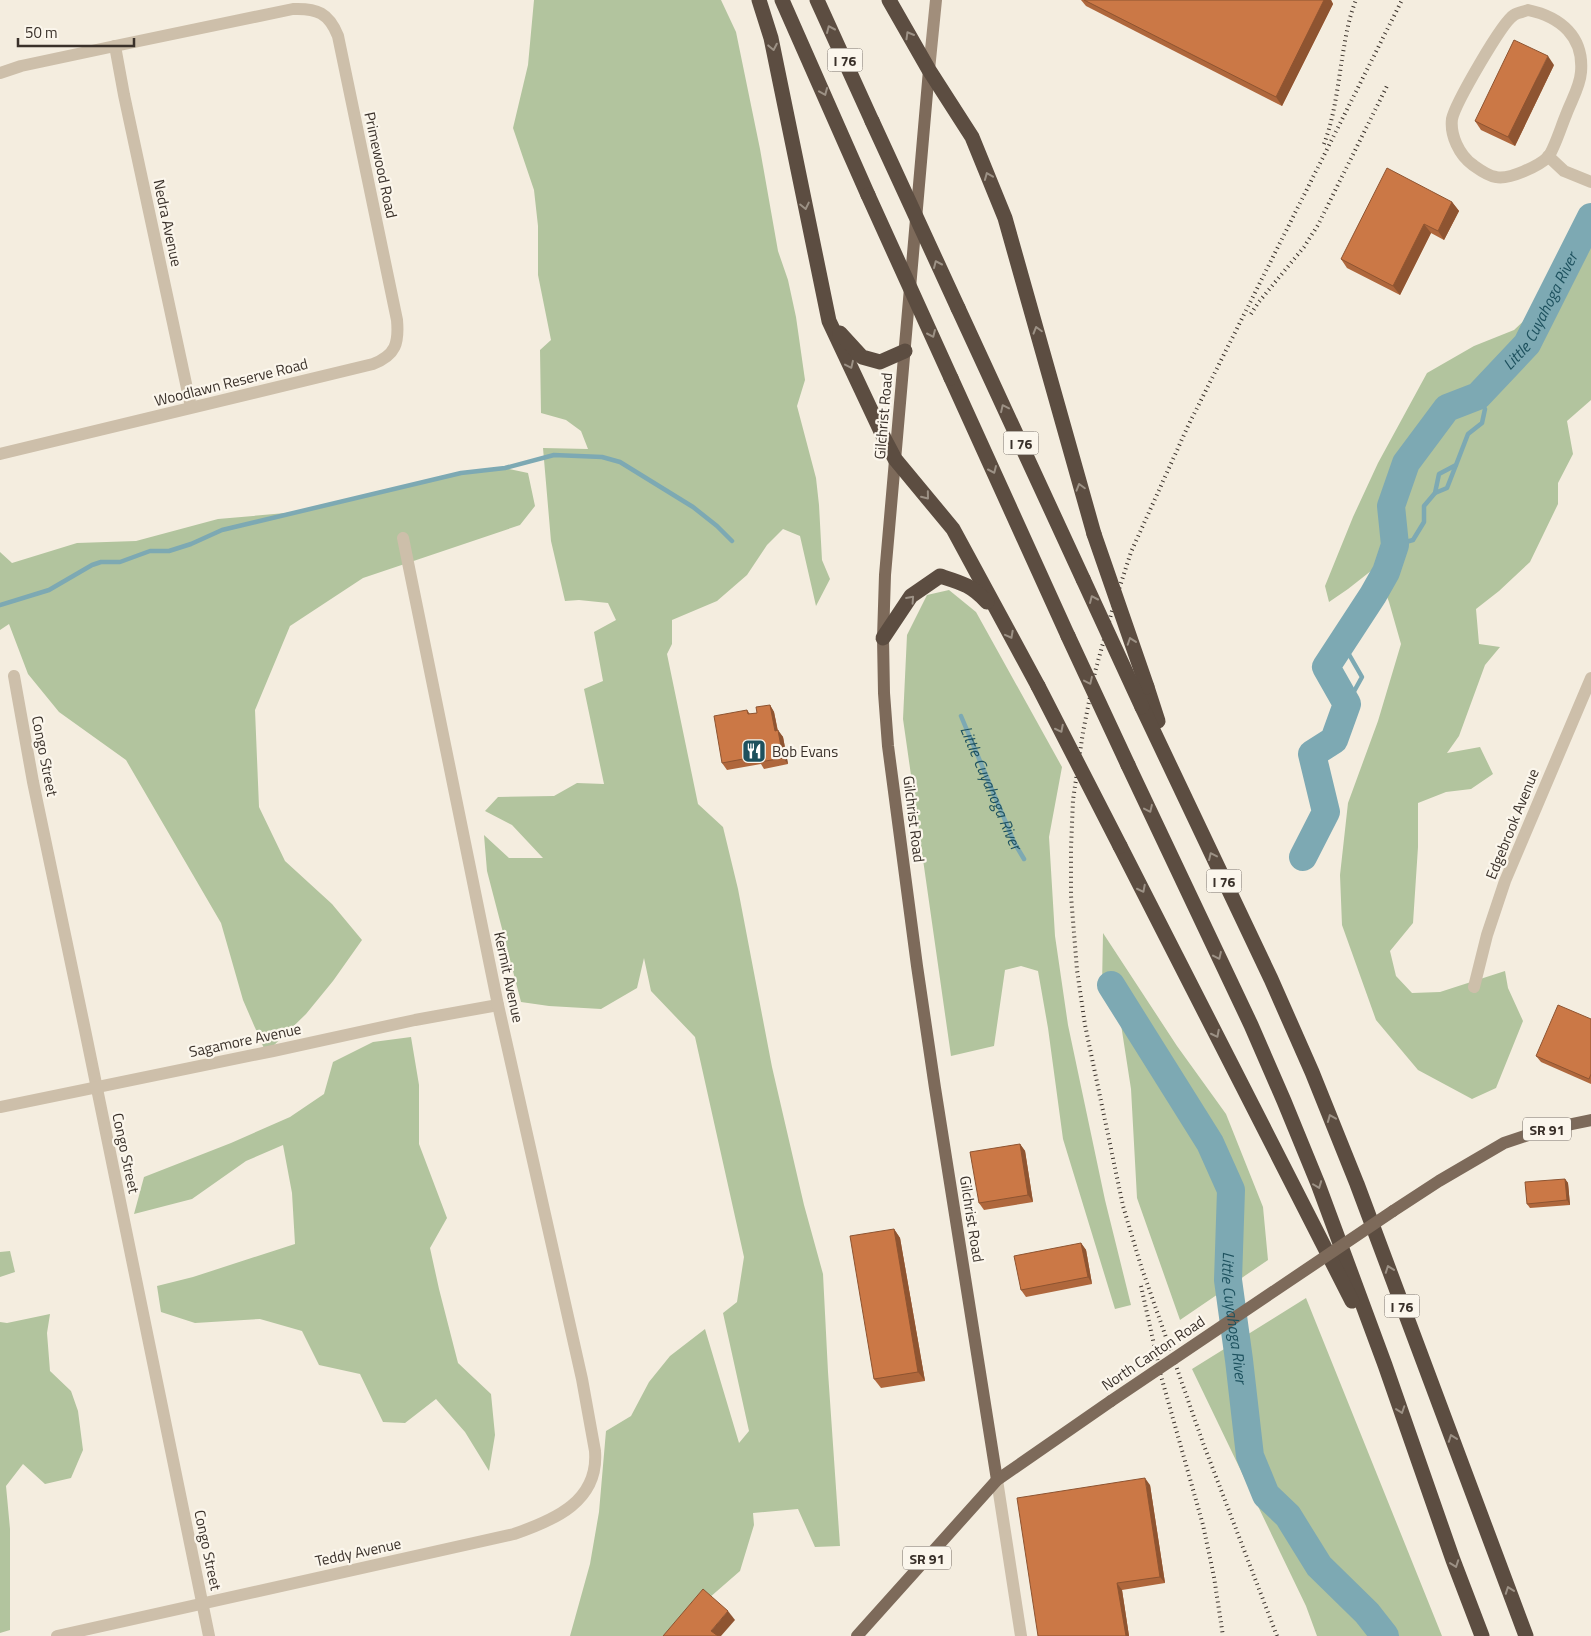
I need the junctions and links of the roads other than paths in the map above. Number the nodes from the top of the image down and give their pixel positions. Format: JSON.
{"nodes":[{"id":1,"x":760,"y":0,"type":"edge"},
{"id":2,"x":782,"y":0,"type":"edge"},
{"id":3,"x":817,"y":0,"type":"edge"},
{"id":4,"x":889,"y":0,"type":"edge"},
{"id":5,"x":936,"y":0,"type":"edge"},
{"id":6,"x":115,"y":46,"type":"junction"},
{"id":7,"x":929,"y":70,"type":"junction"},
{"id":8,"x":0,"y":73,"type":"edge"},
{"id":9,"x":1548,"y":156,"type":"junction"},
{"id":10,"x":1587,"y":180,"type":"edge"},
{"id":11,"x":388,"y":278,"type":"joint"},
{"id":12,"x":829,"y":321,"type":"junction"},
{"id":13,"x":905,"y":351,"type":"junction"},
{"id":14,"x":191,"y":407,"type":"junction"},
{"id":15,"x":0,"y":454,"type":"edge"},
{"id":16,"x":895,"y":459,"type":"junction"},
{"id":17,"x":403,"y":538,"type":"dead end"},
{"id":18,"x":1000,"y":615,"type":"junction"},
{"id":19,"x":883,"y":638,"type":"junction"},
{"id":20,"x":14,"y":676,"type":"dead end"},
{"id":21,"x":1591,"y":678,"type":"edge"},
{"id":22,"x":1178,"y":782,"type":"junction"},
{"id":23,"x":1474,"y":987,"type":"dead end"},
{"id":24,"x":498,"y":1005,"type":"junction"},
{"id":25,"x":96,"y":1088,"type":"junction"},
{"id":26,"x":0,"y":1107,"type":"edge"},
{"id":27,"x":1591,"y":1120,"type":"edge"},
{"id":28,"x":1385,"y":1364,"type":"junction"},
{"id":29,"x":590,"y":1422,"type":"joint"},
{"id":30,"x":997,"y":1480,"type":"junction"},
{"id":31,"x":202,"y":1604,"type":"junction"},
{"id":32,"x":57,"y":1636,"type":"edge"},
{"id":33,"x":209,"y":1636,"type":"edge"},
{"id":34,"x":857,"y":1636,"type":"edge"},
{"id":35,"x":1022,"y":1636,"type":"edge"},
{"id":36,"x":1482,"y":1636,"type":"edge"},
{"id":37,"x":1526,"y":1636,"type":"edge"}],
"edges":[{"from":1,"to":12,"type":"highway","one_way":true},
{"from":2,"to":28,"type":"highway","number":"I 76","one_way":true,"bridge":true},
{"from":22,"to":3,"type":"highway","number":"I 76","one_way":true,"bridge":true},
{"from":7,"to":4,"type":"highway","one_way":true},
{"from":5,"to":7,"type":"main road","name":"Gilchrist Road"},
{"from":6,"to":8,"type":"street","name":"Primewood Road"},
{"from":6,"to":11,"type":"street","name":"Primewood Road"},
{"from":6,"to":14,"type":"street","name":"Nedra Avenue"},
{"from":7,"to":13,"type":"main road","name":"Gilchrist Road"},
{"from":22,"to":7,"type":"highway","one_way":true,"bridge":true},
{"from":9,"to":9,"type":"street"},
{"from":9,"to":10,"type":"street"},
{"from":11,"to":14,"type":"street","name":"Woodlawn Reserve Road"},
{"from":12,"to":13,"type":"highway"},
{"from":12,"to":16,"type":"highway","one_way":true},
{"from":13,"to":16,"type":"main road","name":"Gilchrist Road"},
{"from":14,"to":15,"type":"street","name":"Woodlawn Reserve Road"},
{"from":16,"to":18,"type":"highway","one_way":true},
{"from":16,"to":19,"type":"main road","name":"Gilchrist Road"},
{"from":17,"to":24,"type":"street","name":"Kermit Avenue"},
{"from":19,"to":18,"type":"highway","one_way":true},
{"from":18,"to":28,"type":"highway","one_way":true,"bridge":true},
{"from":19,"to":30,"type":"main road","name":"Gilchrist Road"},
{"from":20,"to":25,"type":"street","name":"Congo Street"},
{"from":21,"to":23,"type":"street","name":"Edgebrook Avenue"},
{"from":37,"to":22,"type":"highway","number":"I 76","one_way":true},
{"from":24,"to":25,"type":"street","name":"Sagamore Avenue"},
{"from":24,"to":29,"type":"street","name":"Kermit Avenue"},
{"from":25,"to":26,"type":"street","name":"Sagamore Avenue"},
{"from":25,"to":31,"type":"street","name":"Congo Street"},
{"from":27,"to":30,"type":"main road","name":"North Canton Road","number":"SR 91","bridge":true},
{"from":28,"to":36,"type":"highway","number":"I 76","one_way":true},
{"from":29,"to":31,"type":"street","name":"Teddy Avenue"},
{"from":30,"to":34,"type":"main road","name":"North Canton Road","number":"SR 91"},
{"from":30,"to":35,"type":"street","name":"Gilchrist Road"},
{"from":31,"to":32,"type":"street","name":"Teddy Avenue"},
{"from":31,"to":33,"type":"street","name":"Congo Street"}]}
